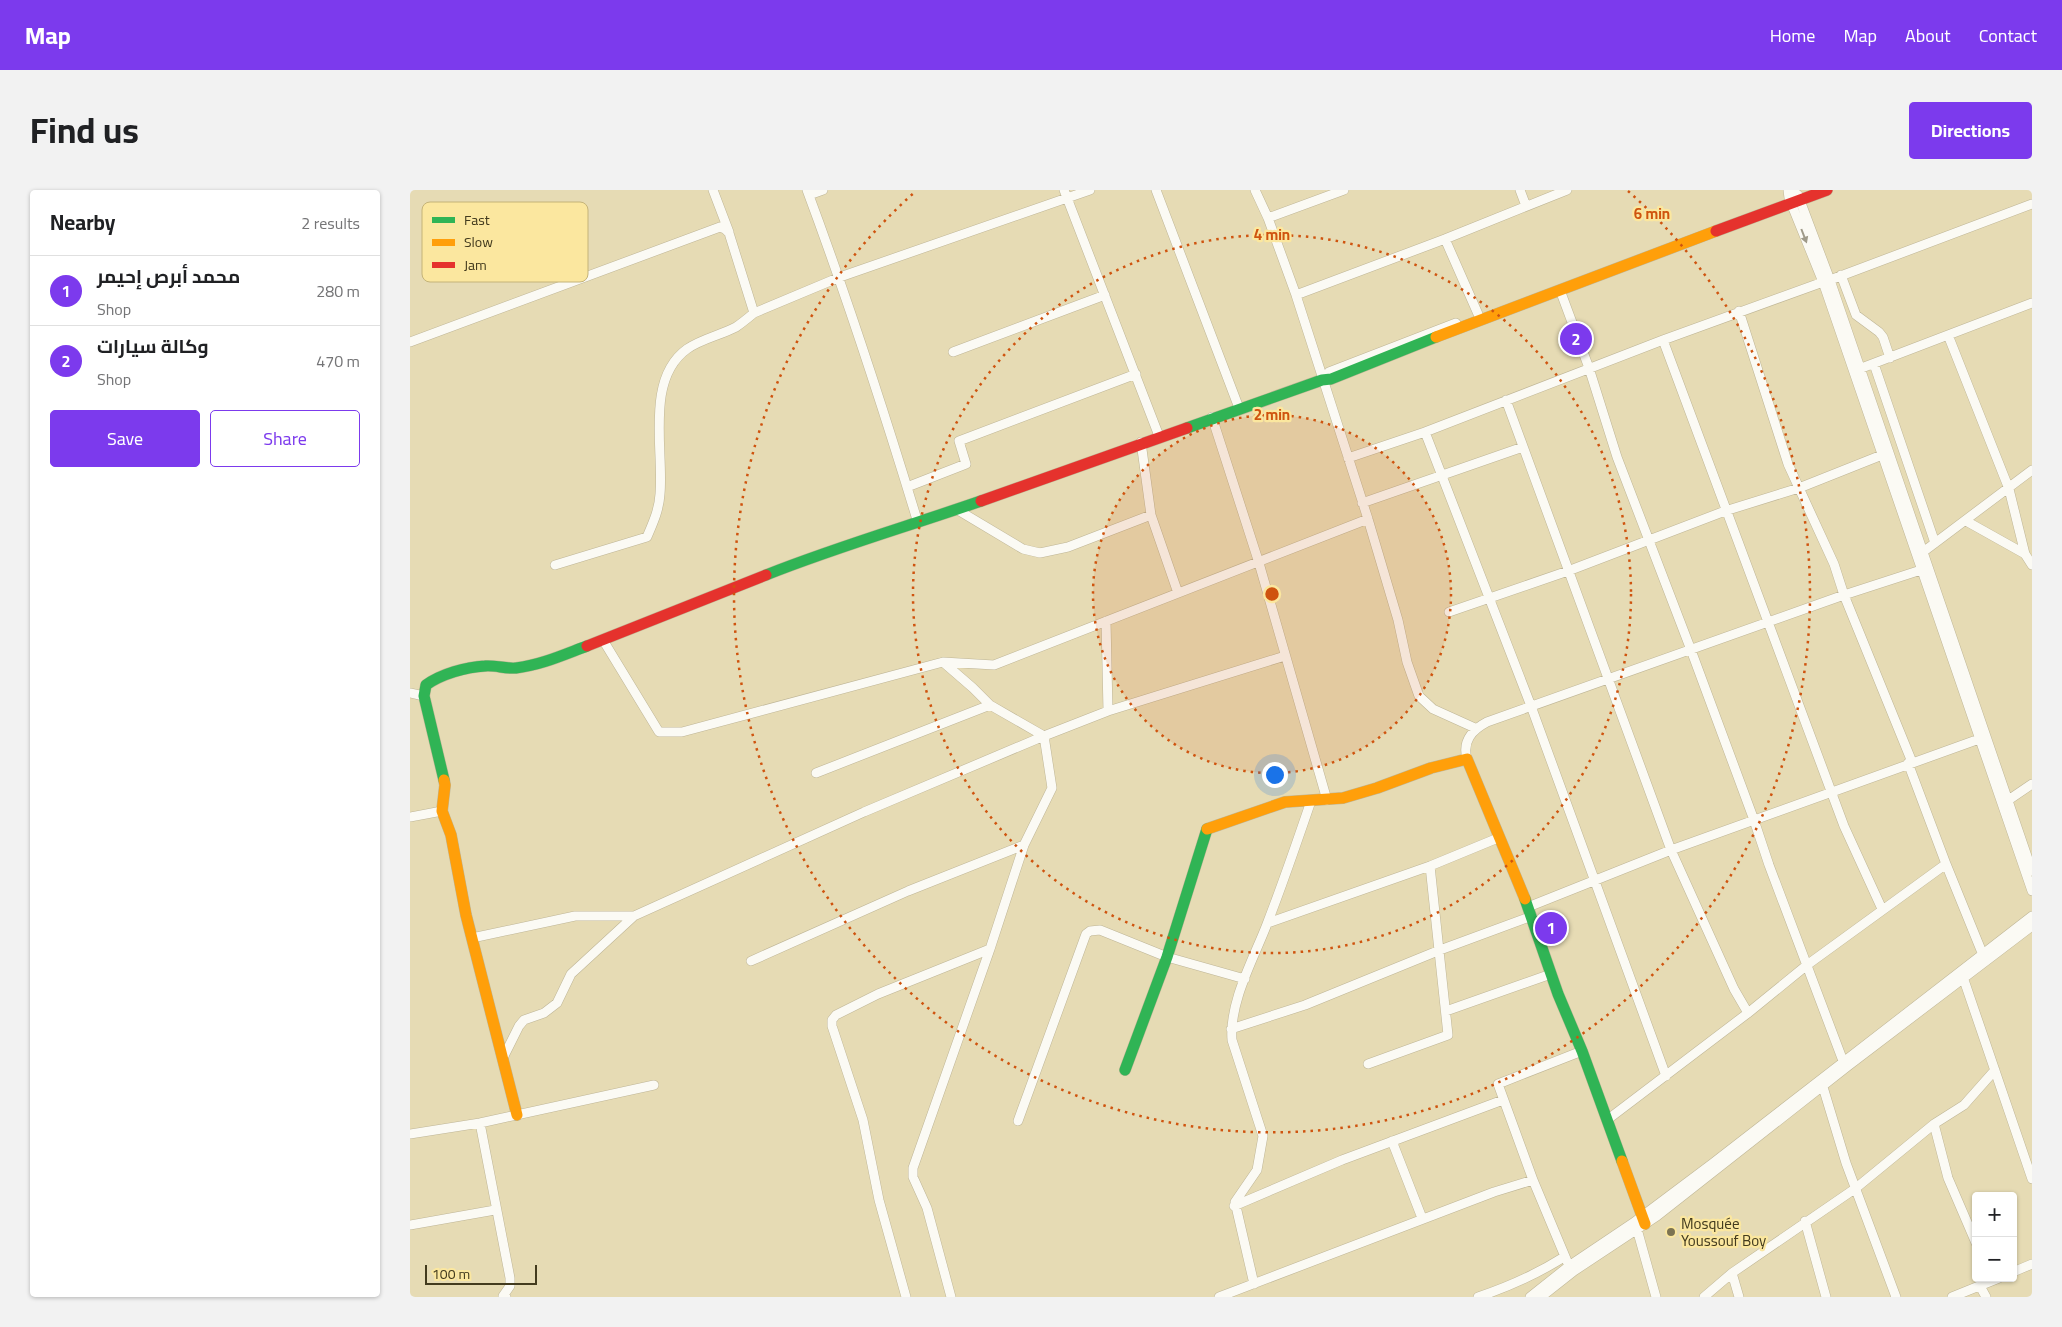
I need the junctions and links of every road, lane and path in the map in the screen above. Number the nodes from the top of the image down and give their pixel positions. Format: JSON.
{"nodes":[{"id":1,"x":713,"y":190,"type":"edge"},
{"id":2,"x":824,"y":190,"type":"edge"},
{"id":3,"x":1090,"y":190,"type":"edge"},
{"id":4,"x":1156,"y":190,"type":"edge"},
{"id":5,"x":1255,"y":190,"type":"edge"},
{"id":6,"x":1344,"y":190,"type":"edge"},
{"id":7,"x":1520,"y":190,"type":"edge"},
{"id":8,"x":1567,"y":190,"type":"edge"},
{"id":9,"x":1810,"y":190,"type":"edge"},
{"id":10,"x":1827,"y":190,"type":"edge"},
{"id":11,"x":808,"y":193,"type":"edge"},
{"id":12,"x":1066,"y":194,"type":"edge"},
{"id":13,"x":1793,"y":196,"type":"edge"},
{"id":14,"x":2032,"y":204,"type":"edge"},
{"id":15,"x":1526,"y":206,"type":"junction"},
{"id":16,"x":1268,"y":218,"type":"junction"},
{"id":17,"x":729,"y":233,"type":"junction"},
{"id":18,"x":1445,"y":239,"type":"junction"},
{"id":19,"x":1841,"y":275,"type":"junction"},
{"id":20,"x":588,"y":276,"type":"edge"},
{"id":21,"x":840,"y":277,"type":"junction"},
{"id":22,"x":1826,"y":281,"type":"junction"},
{"id":23,"x":572,"y":282,"type":"edge"},
{"id":24,"x":1560,"y":290,"type":"junction"},
{"id":25,"x":1105,"y":295,"type":"junction"},
{"id":26,"x":1296,"y":295,"type":"junction"},
{"id":27,"x":2032,"y":303,"type":"edge"},
{"id":28,"x":1739,"y":311,"type":"junction"},
{"id":29,"x":754,"y":313,"type":"junction"},
{"id":30,"x":1478,"y":314,"type":"junction"},
{"id":31,"x":1948,"y":335,"type":"junction"},
{"id":32,"x":1663,"y":340,"type":"junction"},
{"id":33,"x":410,"y":342,"type":"edge"},
{"id":34,"x":954,"y":352,"type":"dead end"},
{"id":35,"x":1890,"y":358,"type":"junction"},
{"id":36,"x":1874,"y":364,"type":"junction"},
{"id":37,"x":1589,"y":368,"type":"junction"},
{"id":38,"x":1859,"y":369,"type":"junction"},
{"id":39,"x":1136,"y":374,"type":"junction"},
{"id":40,"x":1322,"y":380,"type":"junction"},
{"id":41,"x":1506,"y":400,"type":"junction"},
{"id":42,"x":1239,"y":408,"type":"junction"},
{"id":43,"x":1212,"y":417,"type":"junction"},
{"id":44,"x":1426,"y":432,"type":"junction"},
{"id":45,"x":1160,"y":436,"type":"junction"},
{"id":46,"x":1141,"y":442,"type":"junction"},
{"id":47,"x":1523,"y":447,"type":"junction"},
{"id":48,"x":1882,"y":455,"type":"junction"},
{"id":49,"x":1348,"y":458,"type":"junction"},
{"id":50,"x":2032,"y":470,"type":"edge"},
{"id":51,"x":1443,"y":475,"type":"junction"},
{"id":52,"x":907,"y":487,"type":"junction"},
{"id":53,"x":1798,"y":488,"type":"junction"},
{"id":54,"x":2009,"y":489,"type":"junction"},
{"id":55,"x":1362,"y":503,"type":"junction"},
{"id":56,"x":956,"y":509,"type":"junction"},
{"id":57,"x":1725,"y":512,"type":"junction"},
{"id":58,"x":1151,"y":515,"type":"junction"},
{"id":59,"x":1368,"y":519,"type":"junction"},
{"id":60,"x":1966,"y":521,"type":"junction"},
{"id":61,"x":918,"y":523,"type":"junction"},
{"id":62,"x":1650,"y":540,"type":"junction"},
{"id":63,"x":1935,"y":543,"type":"junction"},
{"id":64,"x":1923,"y":552,"type":"junction"},
{"id":65,"x":2025,"y":554,"type":"junction"},
{"id":66,"x":1259,"y":563,"type":"junction"},
{"id":67,"x":555,"y":565,"type":"dead end"},
{"id":68,"x":2032,"y":565,"type":"edge"},
{"id":69,"x":1921,"y":570,"type":"junction"},
{"id":70,"x":1568,"y":571,"type":"junction"},
{"id":71,"x":1178,"y":593,"type":"junction"},
{"id":72,"x":1844,"y":595,"type":"junction"},
{"id":73,"x":1491,"y":599,"type":"junction"},
{"id":74,"x":1450,"y":612,"type":"dead end"},
{"id":75,"x":1106,"y":621,"type":"junction"},
{"id":76,"x":1769,"y":622,"type":"junction"},
{"id":77,"x":603,"y":640,"type":"junction"},
{"id":78,"x":1691,"y":650,"type":"junction"},
{"id":79,"x":1285,"y":656,"type":"junction"},
{"id":80,"x":943,"y":662,"type":"junction"},
{"id":81,"x":1607,"y":679,"type":"junction"},
{"id":82,"x":410,"y":693,"type":"edge"},
{"id":83,"x":424,"y":696,"type":"junction"},
{"id":84,"x":990,"y":705,"type":"junction"},
{"id":85,"x":1531,"y":706,"type":"junction"},
{"id":86,"x":1108,"y":711,"type":"junction"},
{"id":87,"x":1475,"y":728,"type":"junction"},
{"id":88,"x":1044,"y":736,"type":"junction"},
{"id":89,"x":1982,"y":738,"type":"junction"},
{"id":90,"x":1466,"y":759,"type":"junction"},
{"id":91,"x":1910,"y":763,"type":"junction"},
{"id":92,"x":816,"y":774,"type":"dead end"},
{"id":93,"x":2032,"y":784,"type":"edge"},
{"id":94,"x":1831,"y":791,"type":"junction"},
{"id":95,"x":1327,"y":800,"type":"junction"},
{"id":96,"x":1312,"y":801,"type":"junction"},
{"id":97,"x":2007,"y":801,"type":"junction"},
{"id":98,"x":442,"y":811,"type":"junction"},
{"id":99,"x":410,"y":817,"type":"edge"},
{"id":100,"x":1754,"y":820,"type":"junction"},
{"id":101,"x":1498,"y":838,"type":"junction"},
{"id":102,"x":1024,"y":845,"type":"junction"},
{"id":103,"x":1671,"y":850,"type":"junction"},
{"id":104,"x":1946,"y":864,"type":"junction"},
{"id":105,"x":1430,"y":866,"type":"junction"},
{"id":106,"x":2032,"y":871,"type":"edge"},
{"id":107,"x":1593,"y":881,"type":"junction"},
{"id":108,"x":2032,"y":891,"type":"edge"},
{"id":109,"x":1882,"y":909,"type":"junction"},
{"id":110,"x":1530,"y":912,"type":"junction"},
{"id":111,"x":634,"y":916,"type":"junction"},
{"id":112,"x":2032,"y":916,"type":"edge"},
{"id":113,"x":1268,"y":923,"type":"junction"},
{"id":114,"x":2032,"y":927,"type":"edge"},
{"id":115,"x":472,"y":938,"type":"junction"},
{"id":116,"x":990,"y":949,"type":"junction"},
{"id":117,"x":1440,"y":950,"type":"junction"},
{"id":118,"x":1983,"y":955,"type":"junction"},
{"id":119,"x":1167,"y":957,"type":"junction"},
{"id":120,"x":751,"y":961,"type":"dead end"},
{"id":121,"x":1807,"y":965,"type":"junction"},
{"id":122,"x":1551,"y":974,"type":"junction"},
{"id":123,"x":1245,"y":979,"type":"junction"},
{"id":124,"x":1964,"y":980,"type":"junction"},
{"id":125,"x":1446,"y":1011,"type":"junction"},
{"id":126,"x":1748,"y":1013,"type":"junction"},
{"id":127,"x":1231,"y":1029,"type":"junction"},
{"id":128,"x":1582,"y":1051,"type":"junction"},
{"id":129,"x":503,"y":1058,"type":"junction"},
{"id":130,"x":1843,"y":1062,"type":"junction"},
{"id":131,"x":1368,"y":1064,"type":"dead end"},
{"id":132,"x":1125,"y":1070,"type":"dead end"},
{"id":133,"x":1995,"y":1070,"type":"junction"},
{"id":134,"x":1666,"y":1076,"type":"junction"},
{"id":135,"x":654,"y":1085,"type":"dead end"},
{"id":136,"x":1823,"y":1087,"type":"junction"},
{"id":137,"x":1503,"y":1100,"type":"junction"},
{"id":138,"x":517,"y":1115,"type":"junction"},
{"id":139,"x":1607,"y":1120,"type":"junction"},
{"id":140,"x":1018,"y":1121,"type":"dead end"},
{"id":141,"x":480,"y":1123,"type":"junction"},
{"id":142,"x":1934,"y":1124,"type":"junction"},
{"id":143,"x":410,"y":1134,"type":"edge"},
{"id":144,"x":1392,"y":1141,"type":"junction"},
{"id":145,"x":2032,"y":1179,"type":"edge"},
{"id":146,"x":1533,"y":1180,"type":"junction"},
{"id":147,"x":1856,"y":1188,"type":"junction"},
{"id":148,"x":1234,"y":1206,"type":"junction"},
{"id":149,"x":496,"y":1210,"type":"junction"},
{"id":150,"x":1422,"y":1218,"type":"junction"},
{"id":151,"x":1805,"y":1222,"type":"junction"},
{"id":152,"x":1641,"y":1223,"type":"junction"},
{"id":153,"x":410,"y":1225,"type":"edge"},
{"id":154,"x":1974,"y":1237,"type":"edge"},
{"id":155,"x":1564,"y":1257,"type":"junction"},
{"id":156,"x":2032,"y":1264,"type":"edge"},
{"id":157,"x":1569,"y":1266,"type":"junction"},
{"id":158,"x":2017,"y":1270,"type":"edge"},
{"id":159,"x":1732,"y":1273,"type":"junction"},
{"id":160,"x":1988,"y":1282,"type":"edge"},
{"id":161,"x":1254,"y":1284,"type":"junction"},
{"id":162,"x":1980,"y":1286,"type":"junction"},
{"id":163,"x":506,"y":1297,"type":"edge"},
{"id":164,"x":906,"y":1297,"type":"edge"},
{"id":165,"x":951,"y":1297,"type":"edge"},
{"id":166,"x":1219,"y":1297,"type":"edge"},
{"id":167,"x":1478,"y":1297,"type":"edge"},
{"id":168,"x":1530,"y":1297,"type":"edge"},
{"id":169,"x":1541,"y":1297,"type":"edge"},
{"id":170,"x":1656,"y":1297,"type":"edge"},
{"id":171,"x":1704,"y":1297,"type":"edge"},
{"id":172,"x":1739,"y":1297,"type":"edge"},
{"id":173,"x":1826,"y":1297,"type":"edge"},
{"id":174,"x":1896,"y":1297,"type":"edge"},
{"id":175,"x":1952,"y":1297,"type":"edge"},
{"id":176,"x":1986,"y":1297,"type":"edge"}],
"edges":[{"from":1,"to":17,"type":"street"},
{"from":2,"to":11,"type":"street"},
{"from":3,"to":12,"type":"street"},
{"from":4,"to":42,"type":"street"},
{"from":5,"to":16,"type":"street"},
{"from":6,"to":16,"type":"street"},
{"from":7,"to":15,"type":"street"},
{"from":8,"to":15,"type":"street"},
{"from":9,"to":13,"type":"street"},
{"from":10,"to":13,"type":"street"},
{"from":11,"to":21,"type":"street"},
{"from":12,"to":21,"type":"street"},
{"from":12,"to":25,"type":"street"},
{"from":13,"to":22,"type":"street"},
{"from":13,"to":24,"type":"street"},
{"from":13,"to":30,"type":"street"},
{"from":14,"to":19,"type":"street"},
{"from":15,"to":18,"type":"street"},
{"from":16,"to":26,"type":"street"},
{"from":17,"to":20,"type":"street"},
{"from":17,"to":29,"type":"street"},
{"from":18,"to":26,"type":"street"},
{"from":18,"to":30,"type":"street"},
{"from":19,"to":22,"type":"street"},
{"from":19,"to":35,"type":"street"},
{"from":21,"to":29,"type":"street"},
{"from":21,"to":52,"type":"street"},
{"from":22,"to":28,"type":"street"},
{"from":22,"to":38,"type":"street"},
{"from":22,"to":48,"type":"street"},
{"from":23,"to":33,"type":"street"},
{"from":24,"to":37,"type":"street"},
{"from":24,"to":40,"type":"street"},
{"from":25,"to":34,"type":"street"},
{"from":25,"to":39,"type":"street"},
{"from":26,"to":40,"type":"street"},
{"from":27,"to":31,"type":"street"},
{"from":28,"to":32,"type":"street"},
{"from":28,"to":53,"type":"street"},
{"from":29,"to":67,"type":"street"},
{"from":30,"to":40,"type":"street"},
{"from":31,"to":35,"type":"street"},
{"from":31,"to":54,"type":"street"},
{"from":32,"to":37,"type":"street"},
{"from":32,"to":57,"type":"street"},
{"from":35,"to":36,"type":"street"},
{"from":36,"to":38,"type":"street"},
{"from":36,"to":63,"type":"street"},
{"from":37,"to":41,"type":"street"},
{"from":37,"to":62,"type":"street"},
{"from":38,"to":64,"type":"street"},
{"from":39,"to":45,"type":"street"},
{"from":39,"to":52,"type":"street"},
{"from":40,"to":42,"type":"street"},
{"from":40,"to":49,"type":"street"},
{"from":41,"to":44,"type":"street"},
{"from":41,"to":47,"type":"street"},
{"from":42,"to":43,"type":"street"},
{"from":43,"to":45,"type":"street"},
{"from":43,"to":66,"type":"street"},
{"from":44,"to":49,"type":"street"},
{"from":44,"to":51,"type":"street"},
{"from":45,"to":46,"type":"street"},
{"from":46,"to":56,"type":"street"},
{"from":46,"to":58,"type":"street"},
{"from":47,"to":51,"type":"street"},
{"from":47,"to":70,"type":"street"},
{"from":48,"to":53,"type":"street"},
{"from":48,"to":69,"type":"street"},
{"from":49,"to":55,"type":"street"},
{"from":50,"to":54,"type":"street"},
{"from":51,"to":55,"type":"street"},
{"from":51,"to":73,"type":"street"},
{"from":52,"to":61,"type":"street"},
{"from":53,"to":57,"type":"street"},
{"from":53,"to":72,"type":"street"},
{"from":54,"to":60,"type":"street"},
{"from":54,"to":65,"type":"street"},
{"from":55,"to":59,"type":"street"},
{"from":56,"to":58,"type":"street"},
{"from":56,"to":61,"type":"street"},
{"from":57,"to":62,"type":"street"},
{"from":57,"to":76,"type":"street"},
{"from":58,"to":71,"type":"street"},
{"from":59,"to":66,"type":"street"},
{"from":59,"to":87,"type":"street"},
{"from":60,"to":63,"type":"street"},
{"from":60,"to":65,"type":"street"},
{"from":61,"to":77,"type":"street"},
{"from":62,"to":70,"type":"street"},
{"from":62,"to":78,"type":"street"},
{"from":63,"to":64,"type":"street"},
{"from":64,"to":89,"type":"street"},
{"from":65,"to":68,"type":"street"},
{"from":66,"to":71,"type":"street"},
{"from":66,"to":79,"type":"street"},
{"from":69,"to":72,"type":"street"},
{"from":69,"to":89,"type":"street"},
{"from":70,"to":73,"type":"street"},
{"from":70,"to":81,"type":"street"},
{"from":71,"to":75,"type":"street"},
{"from":72,"to":76,"type":"street"},
{"from":72,"to":91,"type":"street"},
{"from":73,"to":74,"type":"street"},
{"from":73,"to":85,"type":"street"},
{"from":75,"to":80,"type":"street"},
{"from":75,"to":86,"type":"street"},
{"from":76,"to":78,"type":"street"},
{"from":76,"to":94,"type":"street"},
{"from":77,"to":80,"type":"street"},
{"from":77,"to":83,"type":"street"},
{"from":78,"to":81,"type":"street"},
{"from":78,"to":100,"type":"street"},
{"from":79,"to":86,"type":"street"},
{"from":79,"to":95,"type":"street"},
{"from":80,"to":84,"type":"street"},
{"from":81,"to":85,"type":"street"},
{"from":81,"to":103,"type":"street"},
{"from":82,"to":83,"type":"street"},
{"from":83,"to":98,"type":"street"},
{"from":84,"to":88,"type":"street"},
{"from":84,"to":92,"type":"street"},
{"from":85,"to":87,"type":"street"},
{"from":85,"to":107,"type":"street"},
{"from":86,"to":88,"type":"street"},
{"from":87,"to":90,"type":"street"},
{"from":88,"to":102,"type":"street"},
{"from":88,"to":111,"type":"street"},
{"from":89,"to":91,"type":"street"},
{"from":89,"to":97,"type":"street"},
{"from":89,"to":108,"type":"street"},
{"from":90,"to":95,"type":"street"},
{"from":90,"to":101,"type":"street"},
{"from":91,"to":94,"type":"street"},
{"from":91,"to":104,"type":"street"},
{"from":93,"to":97,"type":"street"},
{"from":94,"to":100,"type":"street"},
{"from":94,"to":109,"type":"street"},
{"from":95,"to":96,"type":"street"},
{"from":96,"to":113,"type":"street"},
{"from":96,"to":119,"type":"street"},
{"from":97,"to":106,"type":"street"},
{"from":98,"to":99,"type":"street"},
{"from":98,"to":115,"type":"street"},
{"from":100,"to":103,"type":"street"},
{"from":100,"to":121,"type":"street"},
{"from":101,"to":105,"type":"street"},
{"from":101,"to":110,"type":"street"},
{"from":102,"to":116,"type":"street"},
{"from":102,"to":120,"type":"street"},
{"from":103,"to":107,"type":"street"},
{"from":103,"to":126,"type":"street"},
{"from":104,"to":109,"type":"street"},
{"from":104,"to":118,"type":"street"},
{"from":105,"to":113,"type":"street"},
{"from":105,"to":117,"type":"street"},
{"from":107,"to":110,"type":"street"},
{"from":107,"to":134,"type":"street"},
{"from":109,"to":121,"type":"street"},
{"from":110,"to":117,"type":"street"},
{"from":110,"to":122,"type":"street"},
{"from":111,"to":115,"type":"street"},
{"from":111,"to":129,"type":"street"},
{"from":112,"to":118,"type":"street"},
{"from":113,"to":123,"type":"street"},
{"from":114,"to":124,"type":"street"},
{"from":115,"to":129,"type":"street"},
{"from":116,"to":164,"type":"street"},
{"from":116,"to":165,"type":"street"},
{"from":117,"to":125,"type":"street"},
{"from":117,"to":127,"type":"street"},
{"from":118,"to":130,"type":"street"},
{"from":119,"to":123,"type":"street"},
{"from":119,"to":132,"type":"street"},
{"from":119,"to":140,"type":"street"},
{"from":121,"to":126,"type":"street"},
{"from":121,"to":130,"type":"street"},
{"from":122,"to":125,"type":"street"},
{"from":122,"to":128,"type":"street"},
{"from":123,"to":127,"type":"street"},
{"from":124,"to":133,"type":"street"},
{"from":124,"to":136,"type":"street"},
{"from":125,"to":131,"type":"street"},
{"from":126,"to":134,"type":"street"},
{"from":127,"to":148,"type":"street"},
{"from":128,"to":137,"type":"street"},
{"from":128,"to":139,"type":"street"},
{"from":129,"to":138,"type":"street"},
{"from":130,"to":152,"type":"street"},
{"from":133,"to":142,"type":"street"},
{"from":133,"to":145,"type":"street"},
{"from":134,"to":139,"type":"street"},
{"from":135,"to":138,"type":"street"},
{"from":136,"to":147,"type":"street"},
{"from":136,"to":152,"type":"street"},
{"from":137,"to":144,"type":"street"},
{"from":137,"to":146,"type":"street"},
{"from":138,"to":141,"type":"street"},
{"from":139,"to":152,"type":"street"},
{"from":141,"to":143,"type":"street"},
{"from":141,"to":149,"type":"street"},
{"from":142,"to":147,"type":"street"},
{"from":142,"to":154,"type":"street"},
{"from":144,"to":148,"type":"street"},
{"from":144,"to":150,"type":"street"},
{"from":146,"to":150,"type":"street"},
{"from":146,"to":155,"type":"street"},
{"from":147,"to":151,"type":"street"},
{"from":147,"to":174,"type":"street"},
{"from":148,"to":161,"type":"street"},
{"from":149,"to":153,"type":"street"},
{"from":149,"to":163,"type":"street"},
{"from":150,"to":161,"type":"street"},
{"from":151,"to":159,"type":"street"},
{"from":151,"to":173,"type":"street"},
{"from":152,"to":157,"type":"street"},
{"from":152,"to":169,"type":"street"},
{"from":152,"to":170,"type":"street"},
{"from":155,"to":157,"type":"street"},
{"from":155,"to":167,"type":"street"},
{"from":156,"to":158,"type":"street"},
{"from":157,"to":168,"type":"street"},
{"from":159,"to":171,"type":"street"},
{"from":159,"to":172,"type":"street"},
{"from":160,"to":162,"type":"street"},
{"from":161,"to":166,"type":"street"},
{"from":162,"to":175,"type":"street"},
{"from":162,"to":176,"type":"street"}]}
